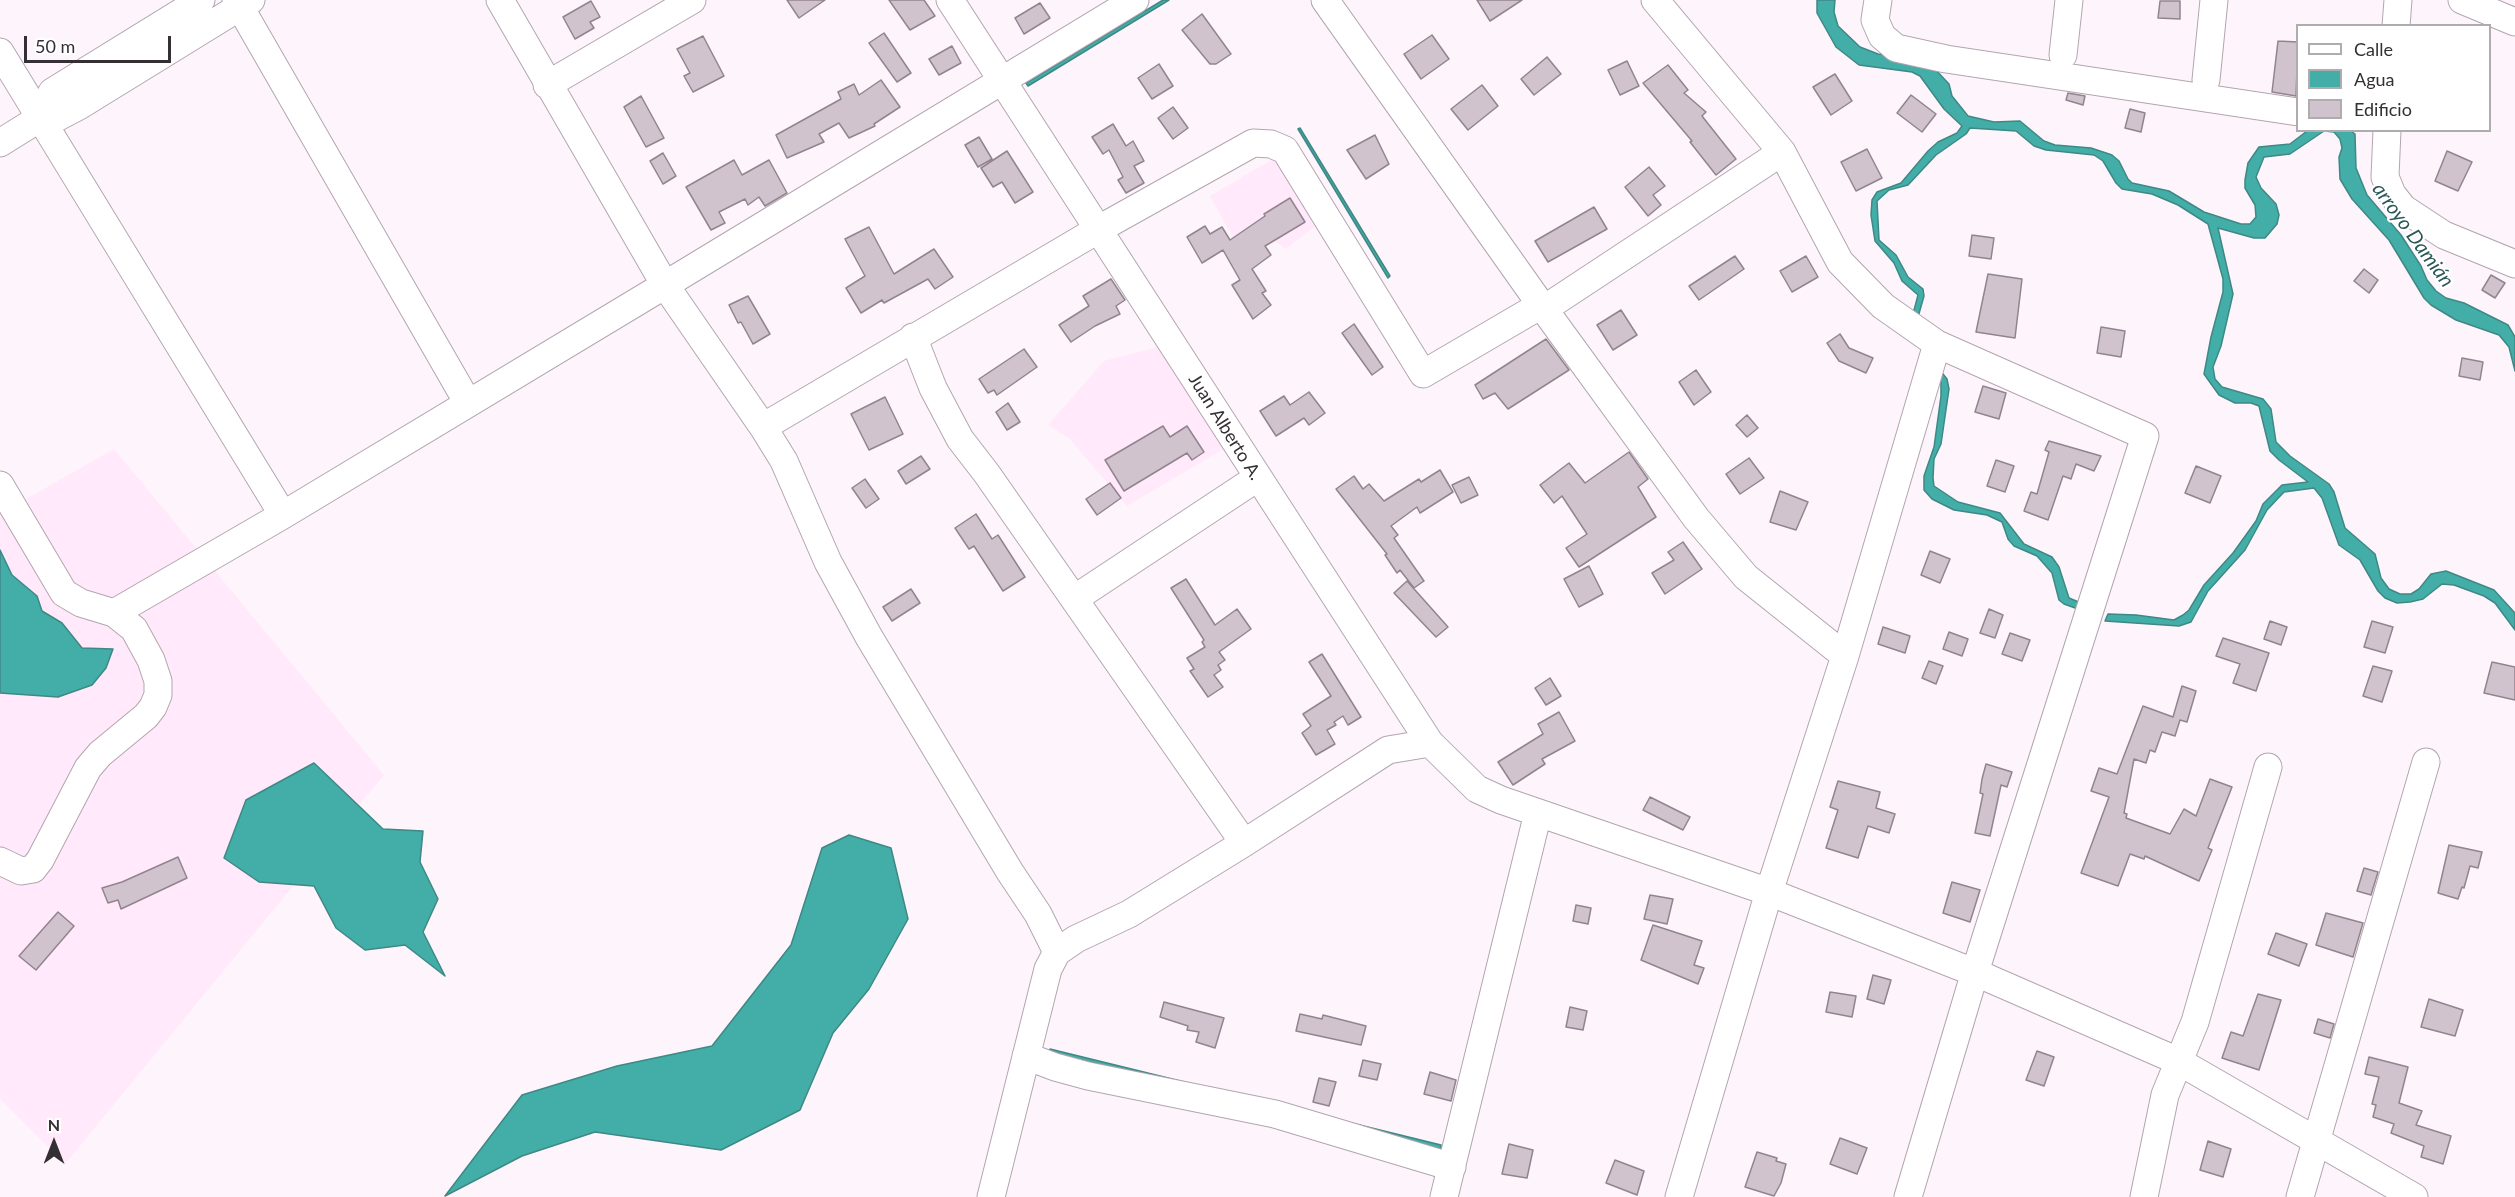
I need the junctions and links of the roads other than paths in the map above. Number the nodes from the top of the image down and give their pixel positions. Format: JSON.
{"nodes":[{"id":1,"x":201,"y":0,"type":"edge"},
{"id":2,"x":500,"y":0,"type":"edge"},
{"id":3,"x":692,"y":0,"type":"edge"},
{"id":4,"x":950,"y":0,"type":"edge"},
{"id":5,"x":1135,"y":0,"type":"edge"},
{"id":6,"x":1325,"y":0,"type":"edge"},
{"id":7,"x":1655,"y":0,"type":"edge"},
{"id":8,"x":1878,"y":0,"type":"edge"},
{"id":9,"x":2069,"y":0,"type":"edge"},
{"id":10,"x":2214,"y":0,"type":"edge"},
{"id":11,"x":2398,"y":0,"type":"edge"},
{"id":12,"x":2462,"y":0,"type":"edge"},
{"id":13,"x":243,"y":2,"type":"edge"},
{"id":14,"x":2515,"y":22,"type":"edge"},
{"id":15,"x":2396,"y":24,"type":"edge"},
{"id":16,"x":0,"y":52,"type":"edge"},
{"id":17,"x":2063,"y":55,"type":"dead end"},
{"id":18,"x":2206,"y":80,"type":"dead end"},
{"id":19,"x":1001,"y":81,"type":"junction"},
{"id":20,"x":547,"y":85,"type":"junction"},
{"id":21,"x":2296,"y":112,"type":"edge"},
{"id":22,"x":40,"y":118,"type":"junction"},
{"id":23,"x":2387,"y":132,"type":"edge"},
{"id":24,"x":0,"y":143,"type":"edge"},
{"id":25,"x":1782,"y":152,"type":"junction"},
{"id":26,"x":1099,"y":229,"type":"junction"},
{"id":27,"x":2515,"y":264,"type":"edge"},
{"id":28,"x":665,"y":285,"type":"junction"},
{"id":29,"x":1542,"y":307,"type":"junction"},
{"id":30,"x":914,"y":337,"type":"junction"},
{"id":31,"x":1937,"y":344,"type":"junction"},
{"id":32,"x":468,"y":403,"type":"junction"},
{"id":33,"x":763,"y":427,"type":"junction"},
{"id":34,"x":1257,"y":478,"type":"junction"},
{"id":35,"x":0,"y":485,"type":"edge"},
{"id":36,"x":283,"y":515,"type":"junction"},
{"id":37,"x":1074,"y":599,"type":"junction"},
{"id":38,"x":114,"y":613,"type":"junction"},
{"id":39,"x":1845,"y":656,"type":"junction"},
{"id":40,"x":1430,"y":743,"type":"junction"},
{"id":41,"x":2426,"y":762,"type":"dead end"},
{"id":42,"x":2268,"y":767,"type":"dead end"},
{"id":43,"x":1538,"y":813,"type":"junction"},
{"id":44,"x":1244,"y":843,"type":"junction"},
{"id":45,"x":0,"y":861,"type":"edge"},
{"id":46,"x":1769,"y":892,"type":"junction"},
{"id":47,"x":1057,"y":952,"type":"junction"},
{"id":48,"x":1976,"y":972,"type":"junction"},
{"id":49,"x":1026,"y":1056,"type":"junction"},
{"id":50,"x":2178,"y":1061,"type":"junction"},
{"id":51,"x":2318,"y":1142,"type":"junction"},
{"id":52,"x":1452,"y":1167,"type":"junction"},
{"id":53,"x":991,"y":1197,"type":"edge"},
{"id":54,"x":1444,"y":1197,"type":"edge"},
{"id":55,"x":1679,"y":1197,"type":"edge"},
{"id":56,"x":1908,"y":1197,"type":"edge"},
{"id":57,"x":2144,"y":1197,"type":"edge"},
{"id":58,"x":2300,"y":1197,"type":"edge"},
{"id":59,"x":2414,"y":1197,"type":"edge"}],
"edges":[{"from":1,"to":22,"type":"street"},
{"from":2,"to":20,"type":"street"},
{"from":3,"to":20,"type":"street"},
{"from":4,"to":19,"type":"street","name":"Juan Alberto A."},
{"from":5,"to":19,"type":"street"},
{"from":6,"to":29,"type":"street"},
{"from":7,"to":25,"type":"street"},
{"from":8,"to":21,"type":"street"},
{"from":9,"to":17,"type":"street"},
{"from":10,"to":18,"type":"street"},
{"from":11,"to":15,"type":"street"},
{"from":12,"to":14,"type":"street"},
{"from":13,"to":22,"type":"street"},
{"from":13,"to":32,"type":"street"},
{"from":16,"to":22,"type":"street"},
{"from":19,"to":26,"type":"street","name":"Juan Alberto A."},
{"from":19,"to":28,"type":"street"},
{"from":20,"to":28,"type":"street"},
{"from":22,"to":24,"type":"street"},
{"from":22,"to":36,"type":"street"},
{"from":23,"to":27,"type":"street"},
{"from":25,"to":29,"type":"street"},
{"from":25,"to":31,"type":"street"},
{"from":26,"to":29,"type":"street"},
{"from":26,"to":30,"type":"street"},
{"from":26,"to":34,"type":"street","name":"Juan Alberto A."},
{"from":28,"to":32,"type":"street"},
{"from":28,"to":33,"type":"street"},
{"from":29,"to":39,"type":"street"},
{"from":30,"to":33,"type":"street"},
{"from":30,"to":37,"type":"street"},
{"from":31,"to":39,"type":"street"},
{"from":31,"to":48,"type":"street"},
{"from":32,"to":36,"type":"street"},
{"from":33,"to":47,"type":"street"},
{"from":34,"to":37,"type":"street"},
{"from":34,"to":40,"type":"street","name":"Juan Alberto A."},
{"from":35,"to":38,"type":"street"},
{"from":36,"to":38,"type":"street"},
{"from":37,"to":44,"type":"street"},
{"from":38,"to":45,"type":"street"},
{"from":39,"to":46,"type":"street"},
{"from":40,"to":43,"type":"street","name":"Juan Alberto A."},
{"from":40,"to":44,"type":"street"},
{"from":41,"to":51,"type":"street"},
{"from":42,"to":50,"type":"street"},
{"from":43,"to":46,"type":"street","name":"Juan Alberto A."},
{"from":43,"to":52,"type":"street"},
{"from":44,"to":47,"type":"street"},
{"from":46,"to":48,"type":"street","name":"Juan Alberto A."},
{"from":46,"to":55,"type":"street"},
{"from":47,"to":49,"type":"street"},
{"from":48,"to":50,"type":"street","name":"Juan Alberto A."},
{"from":48,"to":56,"type":"street"},
{"from":49,"to":52,"type":"street"},
{"from":49,"to":53,"type":"street"},
{"from":50,"to":51,"type":"street","name":"Juan Alberto A."},
{"from":50,"to":57,"type":"street"},
{"from":51,"to":58,"type":"street"},
{"from":51,"to":59,"type":"street","name":"Juan Alberto A."},
{"from":52,"to":54,"type":"street"}]}
